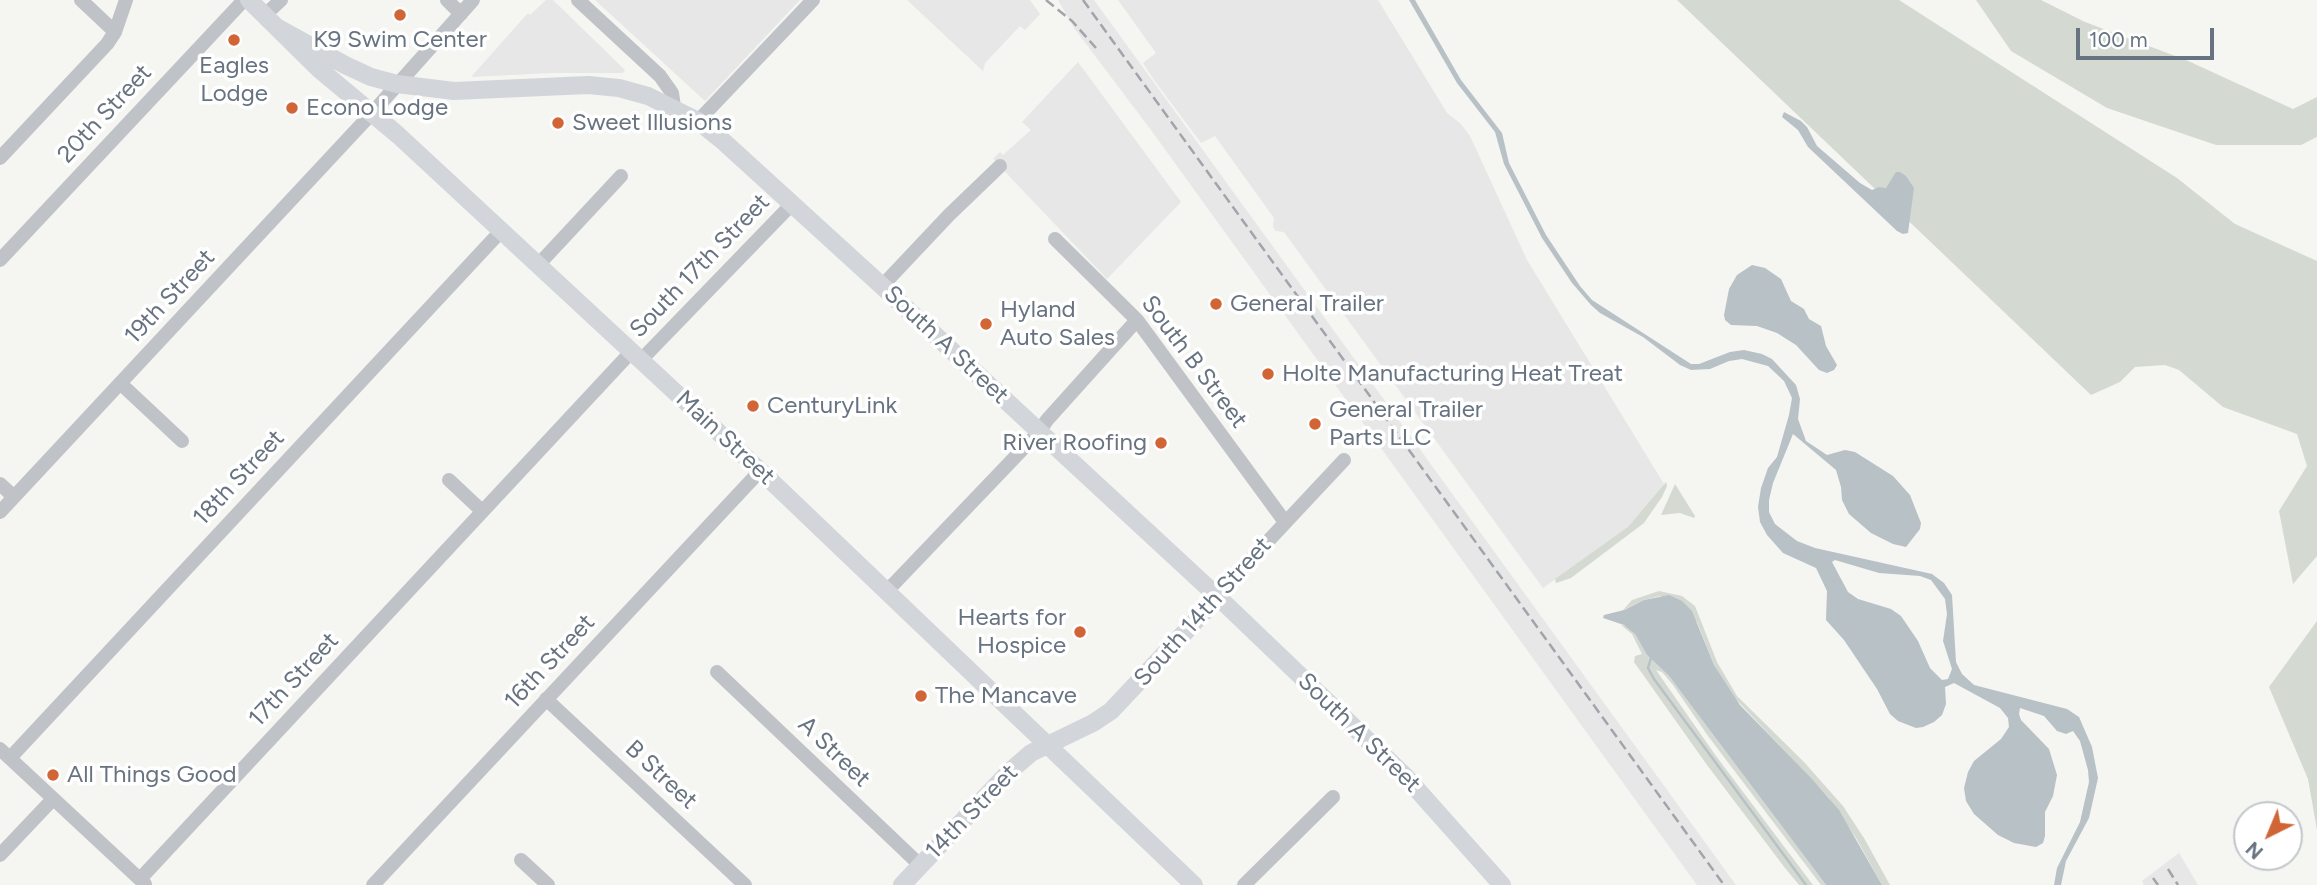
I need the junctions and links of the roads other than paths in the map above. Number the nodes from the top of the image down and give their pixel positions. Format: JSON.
{"nodes":[{"id":1,"x":81,"y":0,"type":"edge"},
{"id":2,"x":126,"y":0,"type":"edge"},
{"id":3,"x":244,"y":0,"type":"edge"},
{"id":4,"x":249,"y":0,"type":"edge"},
{"id":5,"x":281,"y":0,"type":"edge"},
{"id":6,"x":447,"y":0,"type":"edge"},
{"id":7,"x":473,"y":0,"type":"edge"},
{"id":8,"x":578,"y":0,"type":"edge"},
{"id":9,"x":813,"y":0,"type":"edge"},
{"id":10,"x":461,"y":14,"type":"junction"},
{"id":11,"x":272,"y":21,"type":"junction"},
{"id":12,"x":116,"y":32,"type":"junction"},
{"id":13,"x":397,"y":85,"type":"junction"},
{"id":14,"x":674,"y":107,"type":"junction"},
{"id":15,"x":373,"y":112,"type":"junction"},
{"id":16,"x":698,"y":121,"type":"junction"},
{"id":17,"x":0,"y":158,"type":"edge"},
{"id":18,"x":1000,"y":166,"type":"dead end"},
{"id":19,"x":621,"y":176,"type":"dead end"},
{"id":20,"x":792,"y":204,"type":"junction"},
{"id":21,"x":502,"y":230,"type":"junction"},
{"id":22,"x":1055,"y":239,"type":"dead end"},
{"id":23,"x":0,"y":260,"type":"edge"},
{"id":24,"x":539,"y":264,"type":"junction"},
{"id":25,"x":882,"y":286,"type":"junction"},
{"id":26,"x":1137,"y":320,"type":"junction"},
{"id":27,"x":637,"y":355,"type":"junction"},
{"id":28,"x":120,"y":383,"type":"junction"},
{"id":29,"x":1039,"y":432,"type":"junction"},
{"id":30,"x":182,"y":440,"type":"dead end"},
{"id":31,"x":1345,"y":460,"type":"dead end"},
{"id":32,"x":760,"y":471,"type":"junction"},
{"id":33,"x":449,"y":480,"type":"dead end"},
{"id":34,"x":0,"y":484,"type":"edge"},
{"id":35,"x":14,"y":497,"type":"junction"},
{"id":36,"x":0,"y":512,"type":"edge"},
{"id":37,"x":482,"y":512,"type":"junction"},
{"id":38,"x":1285,"y":522,"type":"junction"},
{"id":39,"x":887,"y":591,"type":"junction"},
{"id":40,"x":1218,"y":597,"type":"junction"},
{"id":41,"x":717,"y":672,"type":"dead end"},
{"id":42,"x":546,"y":699,"type":"junction"},
{"id":43,"x":1046,"y":744,"type":"junction"},
{"id":44,"x":5,"y":753,"type":"edge"},
{"id":45,"x":1333,"y":797,"type":"dead end"},
{"id":46,"x":53,"y":799,"type":"junction"},
{"id":47,"x":0,"y":855,"type":"edge"},
{"id":48,"x":521,"y":860,"type":"dead end"},
{"id":49,"x":920,"y":865,"type":"junction"},
{"id":50,"x":143,"y":882,"type":"edge"},
{"id":51,"x":373,"y":885,"type":"edge"},
{"id":52,"x":548,"y":885,"type":"edge"},
{"id":53,"x":745,"y":885,"type":"edge"},
{"id":54,"x":902,"y":885,"type":"edge"},
{"id":55,"x":1194,"y":885,"type":"edge"},
{"id":56,"x":1244,"y":885,"type":"edge"},
{"id":57,"x":1502,"y":885,"type":"edge"}],
"edges":[{"from":1,"to":12,"type":"street"},
{"from":2,"to":12,"type":"street"},
{"from":3,"to":23,"type":"street","name":"20th Street"},
{"from":4,"to":11,"type":"main road","name":"Main Street"},
{"from":5,"to":11,"type":"street"},
{"from":6,"to":10,"type":"street"},
{"from":7,"to":10,"type":"street","name":"19th Street"},
{"from":8,"to":14,"type":"street"},
{"from":9,"to":16,"type":"street"},
{"from":10,"to":13,"type":"street","name":"19th Street"},
{"from":11,"to":13,"type":"main road","name":"South A Street"},
{"from":11,"to":15,"type":"main road","name":"Main Street"},
{"from":12,"to":17,"type":"street"},
{"from":13,"to":14,"type":"main road","name":"South A Street"},
{"from":13,"to":15,"type":"street","name":"19th Street"},
{"from":14,"to":16,"type":"main road","name":"South A Street"},
{"from":15,"to":21,"type":"main road","name":"Main Street"},
{"from":15,"to":28,"type":"street","name":"19th Street"},
{"from":16,"to":20,"type":"main road","name":"South A Street"},
{"from":18,"to":25,"type":"street"},
{"from":19,"to":24,"type":"street"},
{"from":20,"to":25,"type":"main road","name":"South A Street"},
{"from":20,"to":27,"type":"street","name":"South 17th Street"},
{"from":21,"to":24,"type":"main road","name":"Main Street"},
{"from":21,"to":44,"type":"street","name":"18th Street"},
{"from":22,"to":26,"type":"street","name":"South B Street"},
{"from":24,"to":27,"type":"main road","name":"Main Street"},
{"from":25,"to":29,"type":"main road","name":"South A Street"},
{"from":26,"to":29,"type":"street"},
{"from":26,"to":38,"type":"street","name":"South B Street"},
{"from":27,"to":32,"type":"main road","name":"Main Street"},
{"from":27,"to":37,"type":"street","name":"17th Street"},
{"from":28,"to":30,"type":"street"},
{"from":28,"to":35,"type":"street","name":"19th Street"},
{"from":29,"to":39,"type":"street"},
{"from":29,"to":40,"type":"main road","name":"South A Street"},
{"from":31,"to":38,"type":"street","name":"South 14th Street"},
{"from":32,"to":39,"type":"main road","name":"Main Street"},
{"from":32,"to":42,"type":"street","name":"16th Street"},
{"from":33,"to":37,"type":"street"},
{"from":34,"to":35,"type":"street"},
{"from":35,"to":36,"type":"street","name":"19th Street"},
{"from":37,"to":50,"type":"street","name":"17th Street"},
{"from":38,"to":40,"type":"street","name":"South 14th Street"},
{"from":39,"to":43,"type":"main road","name":"Main Street"},
{"from":40,"to":43,"type":"main road","name":"South 14th Street"},
{"from":40,"to":57,"type":"main road","name":"South A Street"},
{"from":41,"to":49,"type":"street","name":"A Street"},
{"from":42,"to":51,"type":"street","name":"16th Street"},
{"from":42,"to":53,"type":"street","name":"B Street"},
{"from":43,"to":49,"type":"main road","name":"14th Street"},
{"from":43,"to":55,"type":"main road","name":"Main Street"},
{"from":44,"to":46,"type":"street"},
{"from":45,"to":56,"type":"street"},
{"from":46,"to":47,"type":"street"},
{"from":46,"to":50,"type":"street"},
{"from":48,"to":52,"type":"street"},
{"from":49,"to":54,"type":"main road","name":"14th Street"}]}
